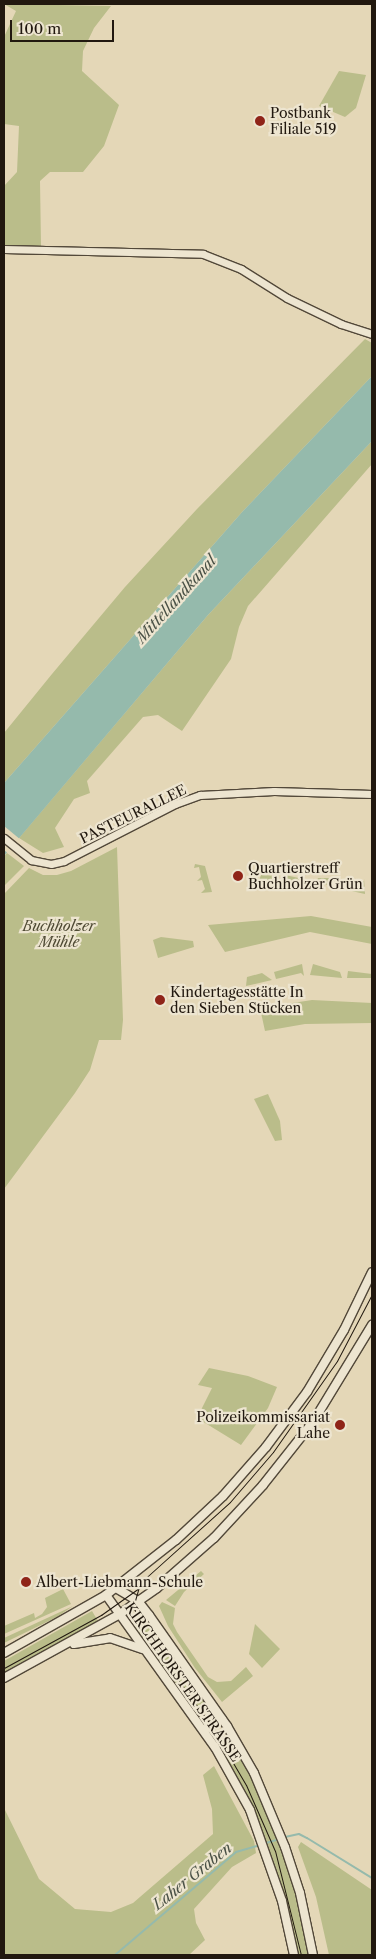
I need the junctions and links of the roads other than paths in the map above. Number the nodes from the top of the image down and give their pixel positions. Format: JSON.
{"nodes":[{"id":1,"x":4,"y":249,"type":"edge"},
{"id":2,"x":372,"y":334,"type":"edge"},
{"id":3,"x":372,"y":794,"type":"edge"},
{"id":4,"x":4,"y":838,"type":"edge"},
{"id":5,"x":372,"y":1272,"type":"edge"},
{"id":6,"x":372,"y":1325,"type":"edge"},
{"id":7,"x":116,"y":1588,"type":"junction"},
{"id":8,"x":106,"y":1595,"type":"junction"},
{"id":9,"x":138,"y":1601,"type":"junction"},
{"id":10,"x":120,"y":1614,"type":"junction"},
{"id":11,"x":64,"y":1646,"type":"junction"},
{"id":12,"x":146,"y":1651,"type":"junction"},
{"id":13,"x":4,"y":1653,"type":"edge"},
{"id":14,"x":4,"y":1678,"type":"edge"},
{"id":15,"x":222,"y":1719,"type":"junction"},
{"id":16,"x":204,"y":1730,"type":"junction"},
{"id":17,"x":294,"y":1955,"type":"edge"},
{"id":18,"x":313,"y":1955,"type":"edge"}],
"edges":[{"from":1,"to":2,"type":"street"},
{"from":3,"to":4,"type":"street","name":"PASTEURALLEE"},
{"from":5,"to":7,"type":"main road"},
{"from":6,"to":9,"type":"main road"},
{"from":7,"to":8,"type":"main road"},
{"from":7,"to":9,"type":"main road","name":"KIRCHHORSTER STRASSE"},
{"from":8,"to":10,"type":"main road","name":"KIRCHHORSTER STRASSE"},
{"from":8,"to":13,"type":"main road"},
{"from":9,"to":10,"type":"main road"},
{"from":9,"to":15,"type":"main road","name":"KIRCHHORSTER STRASSE"},
{"from":10,"to":11,"type":"main road"},
{"from":10,"to":12,"type":"main road","name":"KIRCHHORSTER STRASSE"},
{"from":11,"to":12,"type":"main road"},
{"from":11,"to":14,"type":"main road"},
{"from":12,"to":16,"type":"main road","name":"KIRCHHORSTER STRASSE"},
{"from":15,"to":16,"type":"main road"},
{"from":15,"to":18,"type":"main road","name":"KIRCHHORSTER STRASSE"},
{"from":16,"to":17,"type":"main road","name":"KIRCHHORSTER STRASSE"}]}
